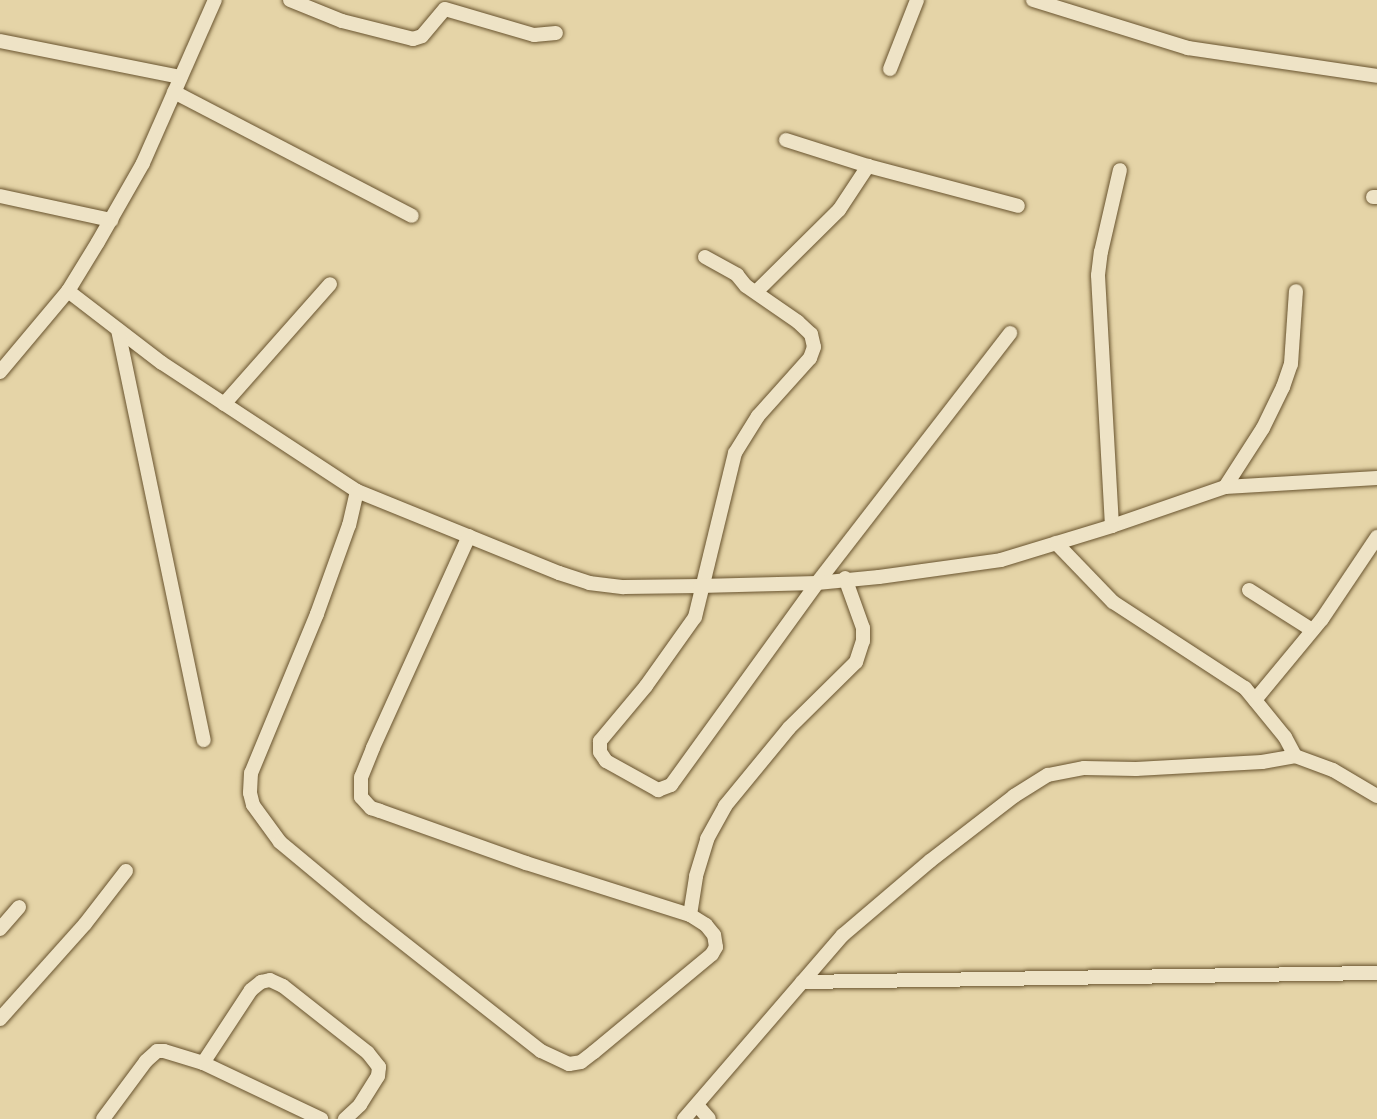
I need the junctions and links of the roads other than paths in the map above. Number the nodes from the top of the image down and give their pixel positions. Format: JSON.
{"nodes":[{"id":1,"x":215,"y":0,"type":"edge"},
{"id":2,"x":290,"y":0,"type":"edge"},
{"id":3,"x":917,"y":0,"type":"edge"},
{"id":4,"x":1033,"y":0,"type":"edge"},
{"id":5,"x":556,"y":33,"type":"dead end"},
{"id":6,"x":0,"y":41,"type":"edge"},
{"id":7,"x":890,"y":69,"type":"dead end"},
{"id":8,"x":180,"y":76,"type":"junction"},
{"id":9,"x":1377,"y":76,"type":"edge"},
{"id":10,"x":174,"y":92,"type":"junction"},
{"id":11,"x":786,"y":140,"type":"dead end"},
{"id":12,"x":868,"y":166,"type":"junction"},
{"id":13,"x":1120,"y":170,"type":"dead end"},
{"id":14,"x":0,"y":196,"type":"edge"},
{"id":15,"x":1018,"y":206,"type":"dead end"},
{"id":16,"x":411,"y":216,"type":"dead end"},
{"id":17,"x":111,"y":220,"type":"junction"},
{"id":18,"x":705,"y":257,"type":"dead end"},
{"id":19,"x":330,"y":284,"type":"dead end"},
{"id":20,"x":68,"y":291,"type":"junction"},
{"id":21,"x":1296,"y":291,"type":"dead end"},
{"id":22,"x":756,"y":292,"type":"junction"},
{"id":23,"x":118,"y":330,"type":"junction"},
{"id":24,"x":1010,"y":333,"type":"dead end"},
{"id":25,"x":0,"y":372,"type":"edge"},
{"id":26,"x":224,"y":404,"type":"junction"},
{"id":27,"x":1377,"y":478,"type":"edge"},
{"id":28,"x":1225,"y":487,"type":"junction"},
{"id":29,"x":357,"y":491,"type":"junction"},
{"id":30,"x":1112,"y":526,"type":"junction"},
{"id":31,"x":469,"y":536,"type":"junction"},
{"id":32,"x":1377,"y":537,"type":"edge"},
{"id":33,"x":1056,"y":543,"type":"junction"},
{"id":34,"x":845,"y":578,"type":"junction"},
{"id":35,"x":818,"y":583,"type":"junction"},
{"id":36,"x":700,"y":586,"type":"junction"},
{"id":37,"x":1249,"y":590,"type":"dead end"},
{"id":38,"x":1312,"y":630,"type":"junction"},
{"id":39,"x":1255,"y":700,"type":"junction"},
{"id":40,"x":204,"y":740,"type":"dead end"},
{"id":41,"x":1294,"y":756,"type":"junction"},
{"id":42,"x":1377,"y":796,"type":"edge"},
{"id":43,"x":126,"y":871,"type":"dead end"},
{"id":44,"x":19,"y":907,"type":"dead end"},
{"id":45,"x":690,"y":915,"type":"junction"},
{"id":46,"x":0,"y":929,"type":"edge"},
{"id":47,"x":1377,"y":973,"type":"edge"},
{"id":48,"x":802,"y":982,"type":"junction"},
{"id":49,"x":0,"y":1019,"type":"edge"},
{"id":50,"x":203,"y":1063,"type":"junction"},
{"id":51,"x":697,"y":1105,"type":"junction"},
{"id":52,"x":103,"y":1119,"type":"edge"},
{"id":53,"x":321,"y":1119,"type":"edge"},
{"id":54,"x":345,"y":1119,"type":"edge"},
{"id":55,"x":684,"y":1119,"type":"edge"},
{"id":56,"x":709,"y":1119,"type":"edge"}],
"edges":[{"from":1,"to":8,"type":"street"},
{"from":2,"to":5,"type":"street"},
{"from":3,"to":7,"type":"street"},
{"from":4,"to":9,"type":"street"},
{"from":6,"to":8,"type":"street"},
{"from":8,"to":10,"type":"street"},
{"from":10,"to":16,"type":"street"},
{"from":10,"to":17,"type":"street"},
{"from":11,"to":12,"type":"street"},
{"from":12,"to":15,"type":"street"},
{"from":12,"to":22,"type":"street"},
{"from":13,"to":30,"type":"street"},
{"from":14,"to":17,"type":"street"},
{"from":17,"to":20,"type":"street"},
{"from":18,"to":22,"type":"street"},
{"from":19,"to":26,"type":"street"},
{"from":20,"to":23,"type":"street"},
{"from":20,"to":25,"type":"street"},
{"from":21,"to":28,"type":"street"},
{"from":22,"to":36,"type":"street"},
{"from":23,"to":26,"type":"street"},
{"from":23,"to":40,"type":"street"},
{"from":24,"to":35,"type":"street"},
{"from":26,"to":29,"type":"street"},
{"from":27,"to":28,"type":"street"},
{"from":28,"to":30,"type":"street"},
{"from":29,"to":31,"type":"street"},
{"from":29,"to":45,"type":"street"},
{"from":30,"to":33,"type":"street"},
{"from":31,"to":36,"type":"street"},
{"from":31,"to":45,"type":"street"},
{"from":32,"to":38,"type":"street"},
{"from":33,"to":34,"type":"street"},
{"from":33,"to":39,"type":"street"},
{"from":34,"to":35,"type":"street"},
{"from":34,"to":45,"type":"street"},
{"from":35,"to":36,"type":"street"},
{"from":35,"to":36,"type":"street"},
{"from":37,"to":38,"type":"street"},
{"from":38,"to":39,"type":"street"},
{"from":39,"to":41,"type":"street"},
{"from":41,"to":42,"type":"street"},
{"from":41,"to":48,"type":"street"},
{"from":43,"to":49,"type":"street"},
{"from":44,"to":46,"type":"street"},
{"from":47,"to":48,"type":"street"},
{"from":48,"to":51,"type":"street"},
{"from":50,"to":52,"type":"street"},
{"from":50,"to":53,"type":"street"},
{"from":50,"to":54,"type":"street"},
{"from":51,"to":55,"type":"street"},
{"from":51,"to":56,"type":"street"}]}
